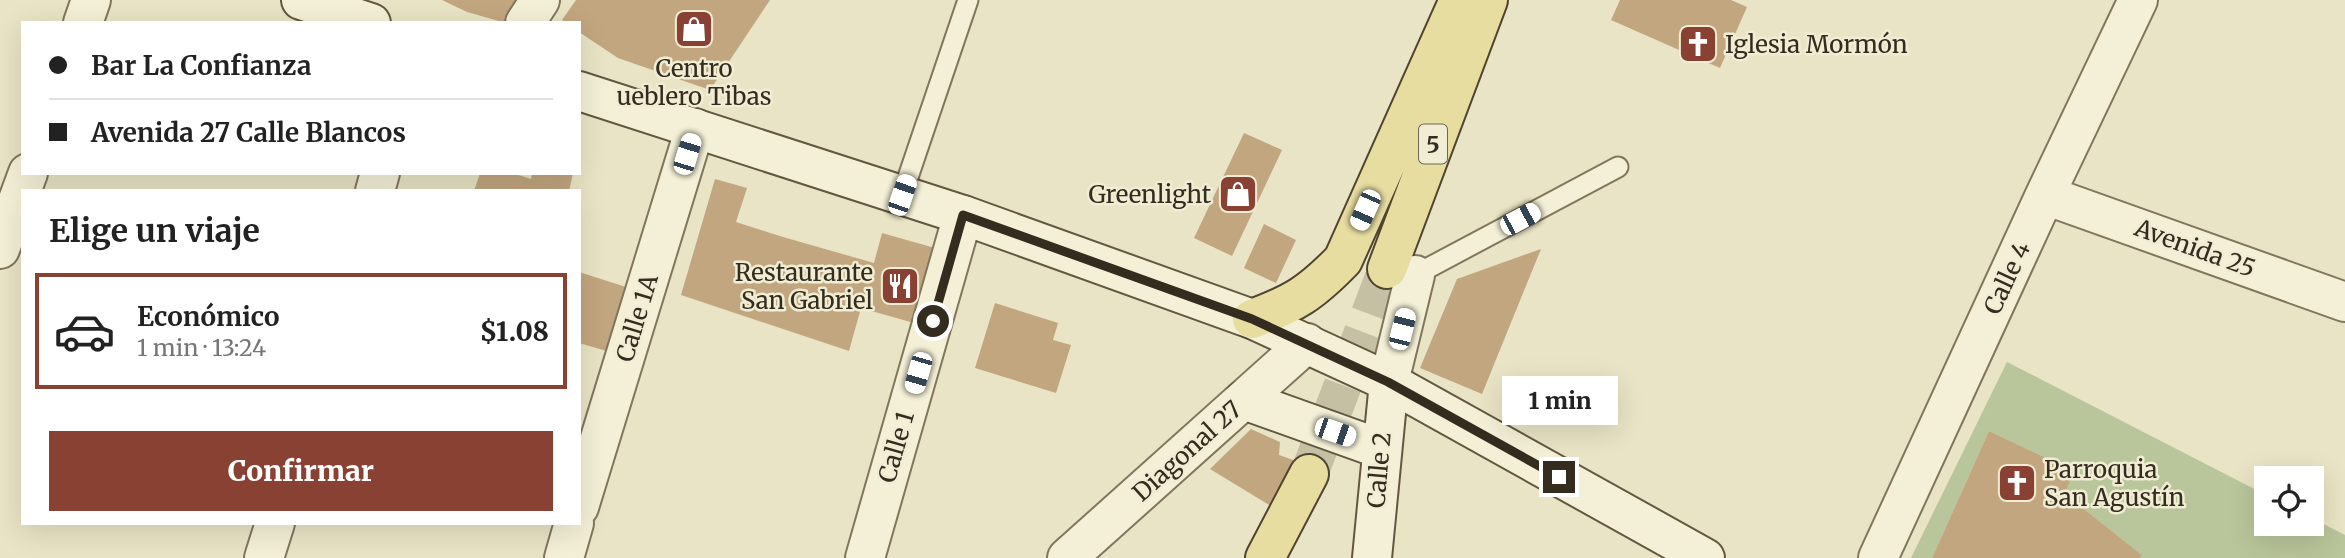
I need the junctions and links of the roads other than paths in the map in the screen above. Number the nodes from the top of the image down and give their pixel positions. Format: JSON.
{"nodes":[{"id":1,"x":91,"y":0,"type":"edge"},
{"id":2,"x":301,"y":0,"type":"edge"},
{"id":3,"x":540,"y":0,"type":"edge"},
{"id":4,"x":968,"y":0,"type":"edge"},
{"id":5,"x":1459,"y":0,"type":"edge"},
{"id":6,"x":1488,"y":0,"type":"edge"},
{"id":7,"x":2138,"y":0,"type":"edge"},
{"id":8,"x":84,"y":21,"type":"edge"},
{"id":9,"x":365,"y":21,"type":"edge"},
{"id":10,"x":526,"y":21,"type":"edge"},
{"id":11,"x":581,"y":91,"type":"edge"},
{"id":12,"x":695,"y":128,"type":"junction"},
{"id":13,"x":1618,"y":167,"type":"dead end"},
{"id":14,"x":21,"y":192,"type":"edge"},
{"id":15,"x":902,"y":195,"type":"junction"},
{"id":16,"x":2045,"y":195,"type":"junction"},
{"id":17,"x":963,"y":215,"type":"junction"},
{"id":18,"x":0,"y":248,"type":"edge"},
{"id":19,"x":1401,"y":272,"type":"junction"},
{"id":20,"x":2345,"y":302,"type":"edge"},
{"id":21,"x":1252,"y":319,"type":"junction"},
{"id":22,"x":1307,"y":343,"type":"junction"},
{"id":23,"x":1388,"y":382,"type":"junction"},
{"id":24,"x":1244,"y":400,"type":"junction"},
{"id":25,"x":1381,"y":449,"type":"junction"},
{"id":26,"x":1309,"y":474,"type":"tunnel mouth"},
{"id":27,"x":581,"y":500,"type":"edge"},
{"id":28,"x":274,"y":525,"type":"edge"},
{"id":29,"x":573,"y":525,"type":"edge"},
{"id":30,"x":264,"y":558,"type":"edge"},
{"id":31,"x":564,"y":558,"type":"edge"},
{"id":32,"x":865,"y":558,"type":"edge"},
{"id":33,"x":1067,"y":558,"type":"edge"},
{"id":34,"x":1265,"y":558,"type":"edge"},
{"id":35,"x":1372,"y":558,"type":"edge"},
{"id":36,"x":1705,"y":558,"type":"edge"},
{"id":37,"x":1878,"y":558,"type":"edge"}],
"edges":[{"from":1,"to":8,"type":"street"},
{"from":2,"to":9,"type":"street"},
{"from":3,"to":10,"type":"street"},
{"from":4,"to":15,"type":"lane"},
{"from":5,"to":21,"type":"main road"},
{"from":6,"to":19,"type":"main road","number":"5"},
{"from":7,"to":16,"type":"street","name":"Calle 4"},
{"from":11,"to":12,"type":"street"},
{"from":12,"to":15,"type":"street"},
{"from":12,"to":27,"type":"street","name":"Calle 1A"},
{"from":13,"to":19,"type":"lane"},
{"from":14,"to":18,"type":"street"},
{"from":15,"to":17,"type":"street"},
{"from":16,"to":20,"type":"street","name":"Avenida 25"},
{"from":16,"to":37,"type":"street","name":"Calle 4"},
{"from":17,"to":21,"type":"street"},
{"from":17,"to":32,"type":"street","name":"Calle 1"},
{"from":19,"to":23,"type":"street","name":"Calle 2"},
{"from":21,"to":22,"type":"street"},
{"from":22,"to":23,"type":"street"},
{"from":22,"to":24,"type":"street","name":"Diagonal 27"},
{"from":23,"to":25,"type":"street","name":"Calle 2"},
{"from":23,"to":36,"type":"street"},
{"from":24,"to":25,"type":"street"},
{"from":24,"to":33,"type":"street","name":"Diagonal 27"},
{"from":25,"to":35,"type":"street","name":"Calle 2"},
{"from":26,"to":34,"type":"main road"},
{"from":28,"to":30,"type":"street"},
{"from":29,"to":31,"type":"street"}]}
